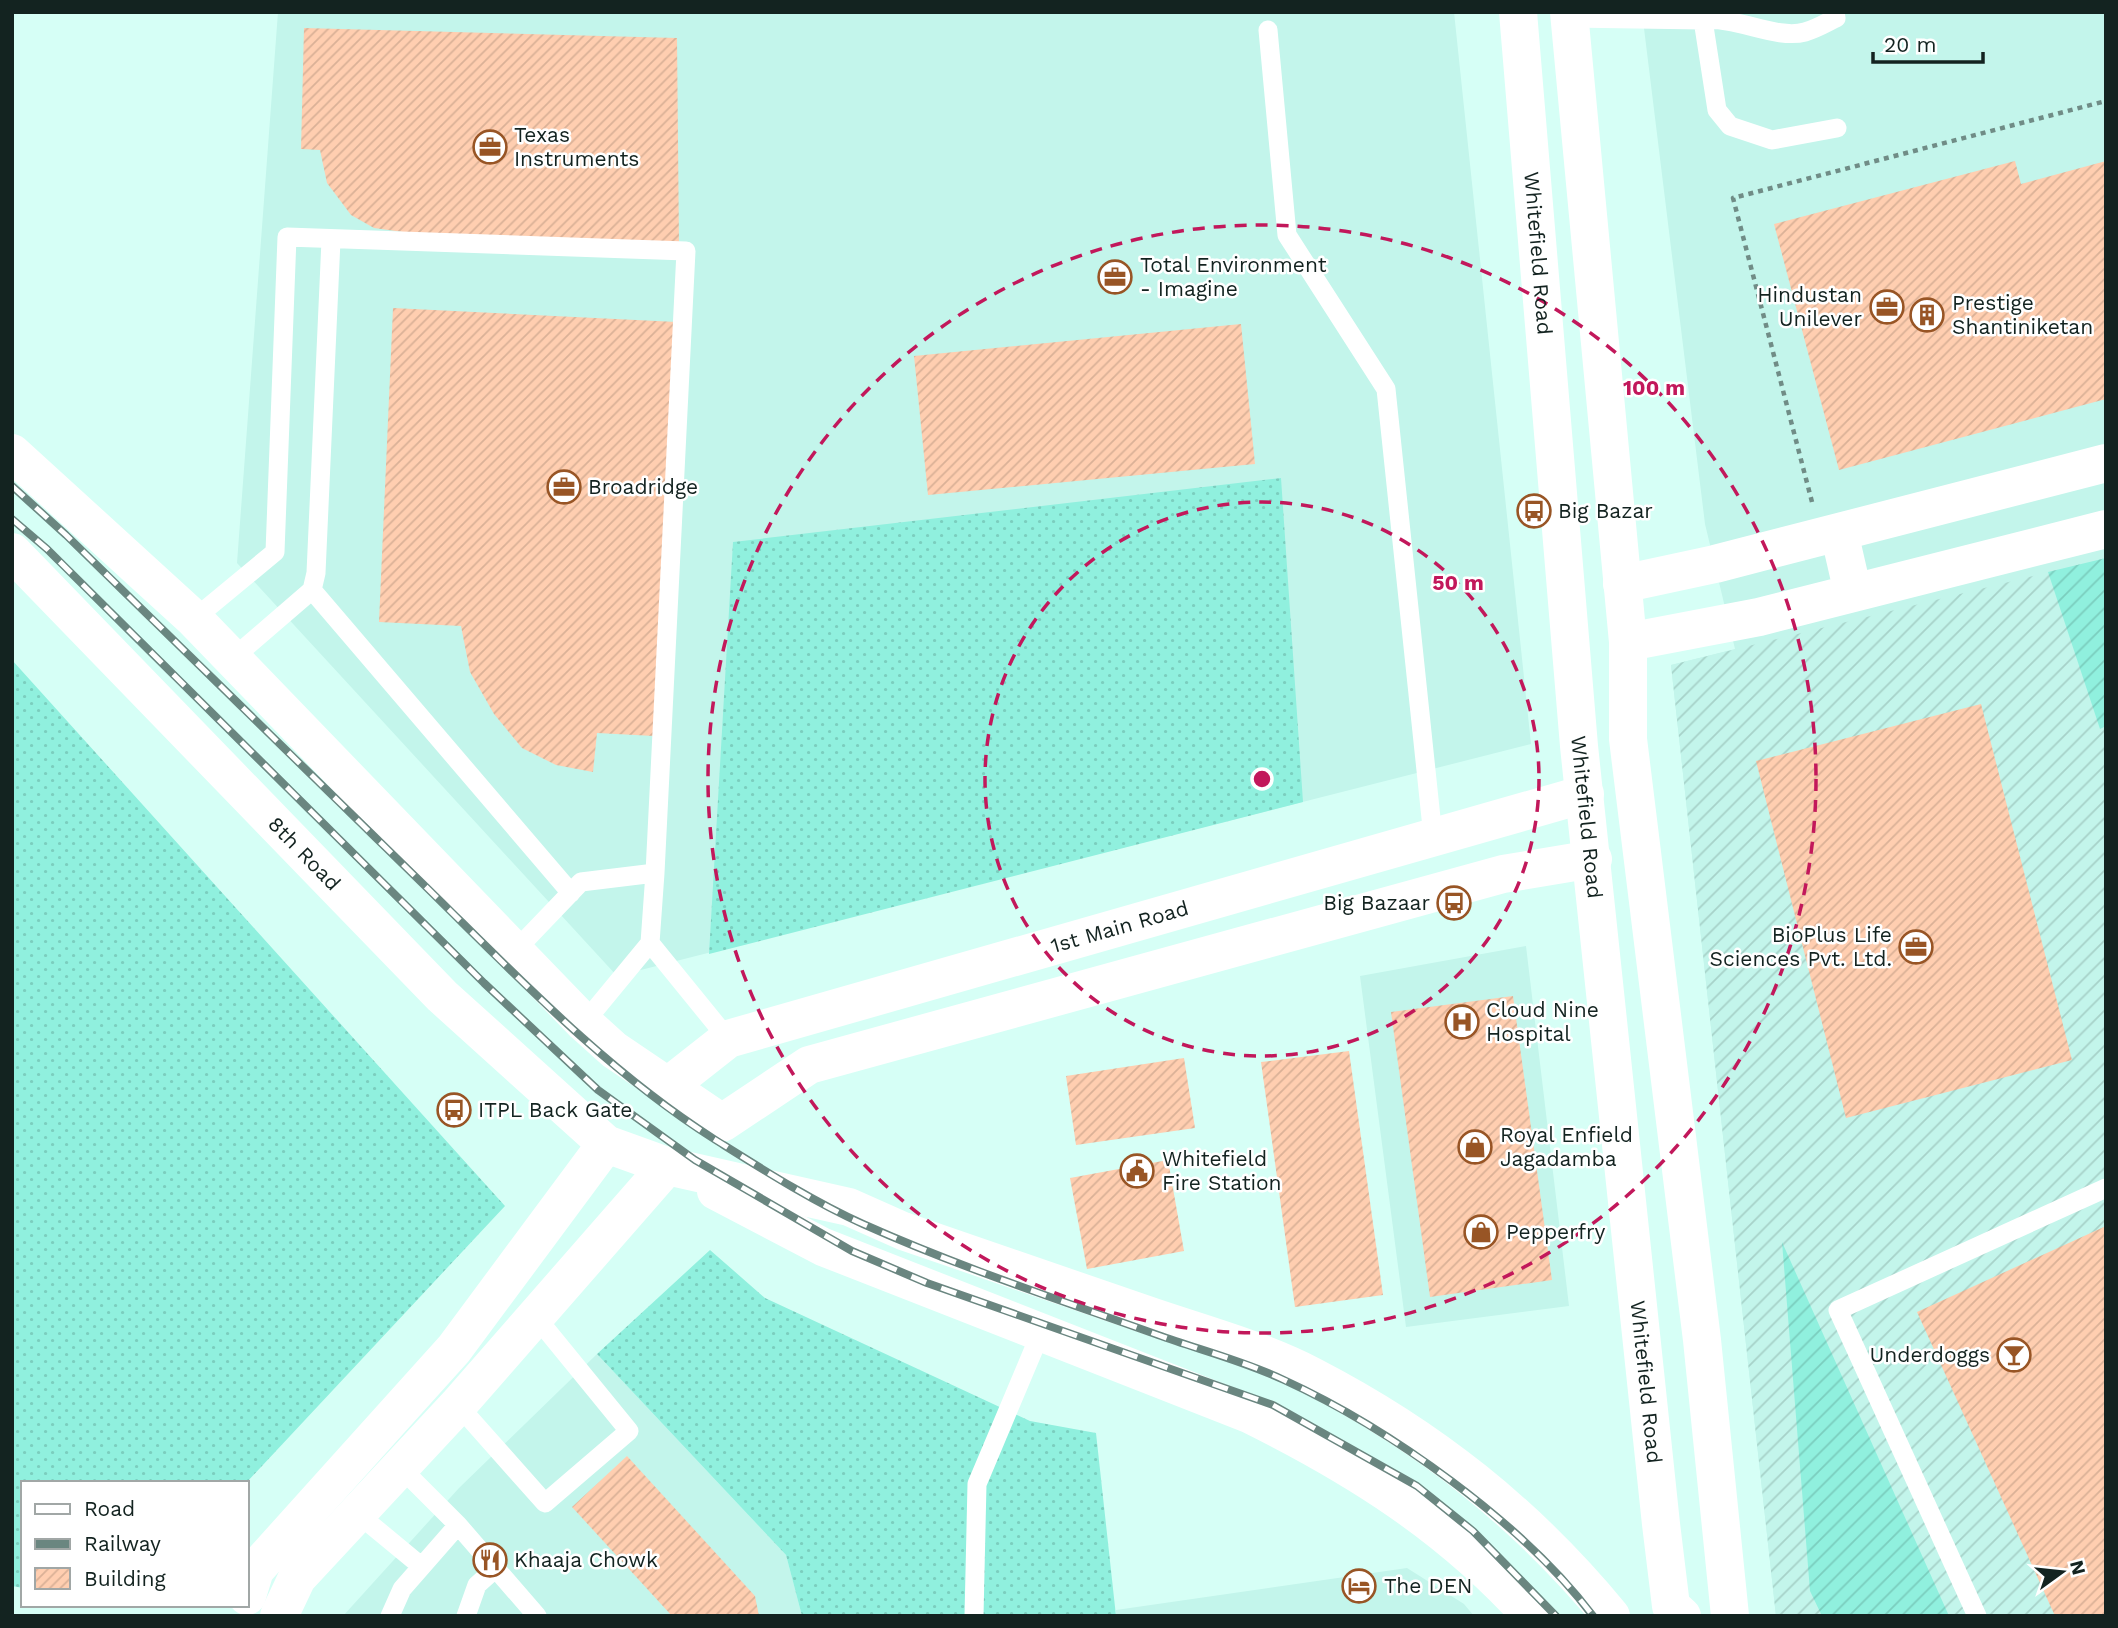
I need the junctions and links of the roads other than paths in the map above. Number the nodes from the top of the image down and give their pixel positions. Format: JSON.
{"nodes":[{"id":1,"x":1518,"y":12,"type":"edge"},
{"id":2,"x":1842,"y":14,"type":"edge"},
{"id":3,"x":1569,"y":15,"type":"edge"},
{"id":4,"x":1703,"y":20,"type":"junction"},
{"id":5,"x":1268,"y":30,"type":"dead end"},
{"id":6,"x":1837,"y":128,"type":"dead end"},
{"id":7,"x":331,"y":240,"type":"junction"},
{"id":8,"x":12,"y":453,"type":"edge"},
{"id":9,"x":2106,"y":463,"type":"edge"},
{"id":10,"x":1832,"y":516,"type":"junction"},
{"id":11,"x":2106,"y":529,"type":"edge"},
{"id":12,"x":12,"y":552,"type":"edge"},
{"id":13,"x":1622,"y":584,"type":"junction"},
{"id":14,"x":312,"y":590,"type":"junction"},
{"id":15,"x":1853,"y":593,"type":"junction"},
{"id":16,"x":194,"y":619,"type":"junction"},
{"id":17,"x":1628,"y":642,"type":"junction"},
{"id":18,"x":232,"y":659,"type":"junction"},
{"id":19,"x":1585,"y":794,"type":"junction"},
{"id":20,"x":1433,"y":837,"type":"junction"},
{"id":21,"x":1593,"y":859,"type":"junction"},
{"id":22,"x":655,"y":873,"type":"junction"},
{"id":23,"x":572,"y":892,"type":"junction"},
{"id":24,"x":650,"y":943,"type":"junction"},
{"id":25,"x":513,"y":953,"type":"junction"},
{"id":26,"x":584,"y":1023,"type":"junction"},
{"id":27,"x":728,"y":1039,"type":"junction"},
{"id":28,"x":667,"y":1087,"type":"junction"},
{"id":29,"x":606,"y":1144,"type":"junction"},
{"id":30,"x":667,"y":1166,"type":"junction"},
{"id":31,"x":2106,"y":1188,"type":"edge"},
{"id":32,"x":536,"y":1317,"type":"junction"},
{"id":33,"x":1041,"y":1332,"type":"junction"},
{"id":34,"x":458,"y":1405,"type":"junction"},
{"id":35,"x":401,"y":1468,"type":"junction"},
{"id":36,"x":327,"y":1488,"type":"junction"},
{"id":37,"x":357,"y":1513,"type":"junction"},
{"id":38,"x":458,"y":1525,"type":"junction"},
{"id":39,"x":421,"y":1566,"type":"junction"},
{"id":40,"x":496,"y":1569,"type":"junction"},
{"id":41,"x":248,"y":1592,"type":"edge"},
{"id":42,"x":279,"y":1616,"type":"edge"},
{"id":43,"x":390,"y":1616,"type":"edge"},
{"id":44,"x":466,"y":1616,"type":"edge"},
{"id":45,"x":537,"y":1616,"type":"edge"},
{"id":46,"x":974,"y":1616,"type":"edge"},
{"id":47,"x":1531,"y":1616,"type":"edge"},
{"id":48,"x":1611,"y":1616,"type":"edge"},
{"id":49,"x":1682,"y":1616,"type":"edge"},
{"id":50,"x":1730,"y":1616,"type":"edge"},
{"id":51,"x":1977,"y":1616,"type":"edge"}],
"edges":[{"from":1,"to":19,"type":"main road","name":"Whitefield Road"},
{"from":2,"to":4,"type":"lane"},
{"from":3,"to":4,"type":"lane"},
{"from":3,"to":13,"type":"main road"},
{"from":4,"to":6,"type":"lane"},
{"from":5,"to":20,"type":"lane"},
{"from":7,"to":14,"type":"lane"},
{"from":7,"to":16,"type":"lane"},
{"from":7,"to":22,"type":"lane"},
{"from":8,"to":16,"type":"main road"},
{"from":9,"to":10,"type":"main road"},
{"from":10,"to":13,"type":"main road"},
{"from":10,"to":15,"type":"main road"},
{"from":11,"to":15,"type":"main road"},
{"from":12,"to":29,"type":"main road","name":"8th Road"},
{"from":13,"to":17,"type":"main road"},
{"from":14,"to":18,"type":"lane"},
{"from":14,"to":23,"type":"lane"},
{"from":15,"to":17,"type":"main road"},
{"from":16,"to":18,"type":"main road"},
{"from":17,"to":50,"type":"main road"},
{"from":18,"to":25,"type":"main road"},
{"from":19,"to":20,"type":"main road","name":"1st Main Road"},
{"from":19,"to":21,"type":"main road","name":"Whitefield Road"},
{"from":20,"to":27,"type":"main road","name":"1st Main Road"},
{"from":21,"to":28,"type":"main road"},
{"from":21,"to":49,"type":"main road","name":"Whitefield Road"},
{"from":22,"to":23,"type":"lane"},
{"from":22,"to":24,"type":"lane"},
{"from":23,"to":25,"type":"lane"},
{"from":24,"to":26,"type":"lane"},
{"from":24,"to":27,"type":"lane"},
{"from":25,"to":26,"type":"main road"},
{"from":26,"to":28,"type":"main road"},
{"from":27,"to":28,"type":"main road","name":"1st Main Road"},
{"from":29,"to":30,"type":"main road"},
{"from":29,"to":36,"type":"main road"},
{"from":30,"to":32,"type":"main road"},
{"from":30,"to":33,"type":"main road"},
{"from":30,"to":48,"type":"main road"},
{"from":31,"to":51,"type":"lane"},
{"from":32,"to":34,"type":"main road"},
{"from":32,"to":34,"type":"lane"},
{"from":33,"to":46,"type":"lane"},
{"from":33,"to":47,"type":"main road"},
{"from":34,"to":35,"type":"main road"},
{"from":35,"to":37,"type":"main road"},
{"from":35,"to":38,"type":"lane"},
{"from":36,"to":37,"type":"lane"},
{"from":36,"to":41,"type":"main road"},
{"from":37,"to":39,"type":"lane"},
{"from":37,"to":42,"type":"main road"},
{"from":38,"to":39,"type":"lane"},
{"from":38,"to":40,"type":"lane"},
{"from":39,"to":43,"type":"lane"},
{"from":40,"to":44,"type":"lane"},
{"from":40,"to":45,"type":"lane"}]}
